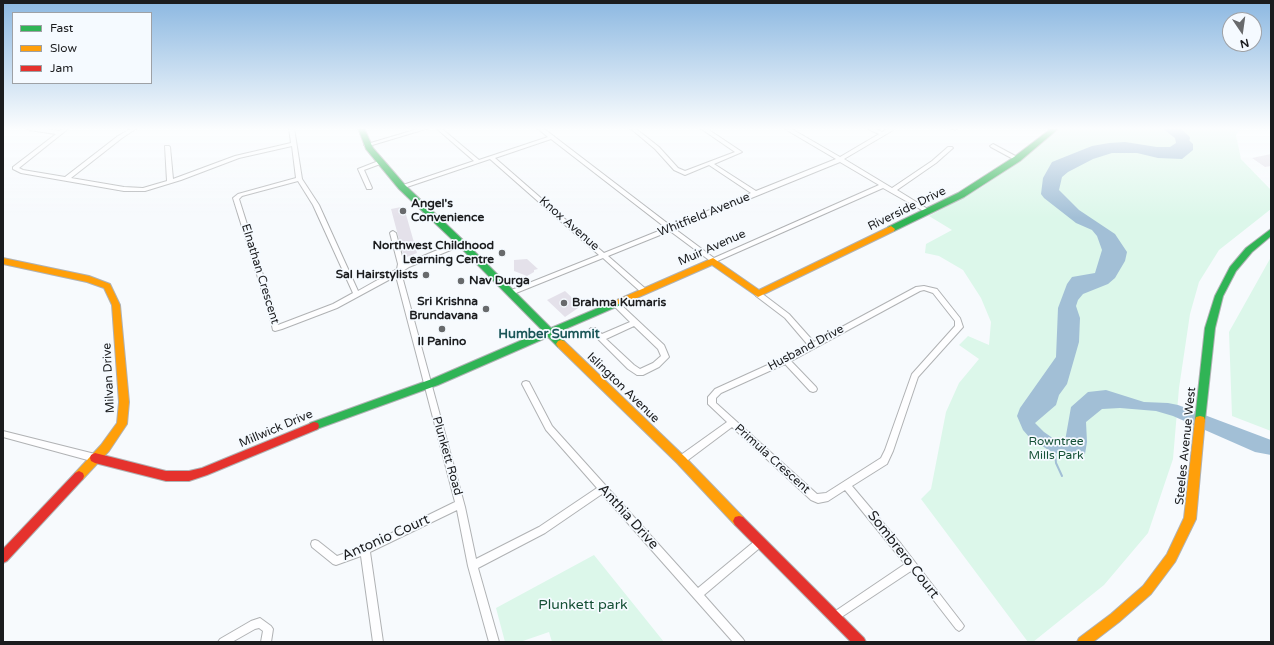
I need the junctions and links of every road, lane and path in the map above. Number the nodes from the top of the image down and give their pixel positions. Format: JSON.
{"nodes":[{"id":1,"x":27,"y":158,"type":"edge"},
{"id":2,"x":93,"y":158,"type":"edge"},
{"id":3,"x":168,"y":158,"type":"edge"},
{"id":4,"x":234,"y":158,"type":"edge"},
{"id":5,"x":296,"y":158,"type":"edge"},
{"id":6,"x":378,"y":158,"type":"edge"},
{"id":7,"x":473,"y":158,"type":"edge"},
{"id":8,"x":492,"y":158,"type":"joint"},
{"id":9,"x":580,"y":158,"type":"edge"},
{"id":10,"x":666,"y":158,"type":"edge"},
{"id":11,"x":726,"y":158,"type":"edge"},
{"id":12,"x":938,"y":158,"type":"edge"},
{"id":13,"x":841,"y":159,"type":"joint"},
{"id":14,"x":1017,"y":159,"type":"edge"},
{"id":15,"x":381,"y":162,"type":"junction"},
{"id":16,"x":478,"y":162,"type":"junction"},
{"id":17,"x":711,"y":164,"type":"junction"},
{"id":18,"x":67,"y":178,"type":"junction"},
{"id":19,"x":299,"y":179,"type":"junction"},
{"id":20,"x":170,"y":182,"type":"junction"},
{"id":21,"x":884,"y":185,"type":"junction"},
{"id":22,"x":402,"y":187,"type":"junction"},
{"id":23,"x":370,"y":188,"type":"dead end"},
{"id":24,"x":892,"y":190,"type":"junction"},
{"id":25,"x":756,"y":194,"type":"junction"},
{"id":26,"x":929,"y":212,"type":"junction"},
{"id":27,"x":671,"y":228,"type":"junction"},
{"id":28,"x":1271,"y":232,"type":"edge"},
{"id":29,"x":394,"y":233,"type":"dead end"},
{"id":30,"x":461,"y":243,"type":"junction"},
{"id":31,"x":606,"y":256,"type":"junction"},
{"id":32,"x":3,"y":261,"type":"edge"},
{"id":33,"x":713,"y":261,"type":"junction"},
{"id":34,"x":399,"y":270,"type":"junction"},
{"id":35,"x":932,"y":287,"type":"joint"},
{"id":36,"x":645,"y":292,"type":"junction"},
{"id":37,"x":511,"y":293,"type":"junction"},
{"id":38,"x":758,"y":294,"type":"junction"},
{"id":39,"x":357,"y":295,"type":"junction"},
{"id":40,"x":616,"y":304,"type":"junction"},
{"id":41,"x":634,"y":323,"type":"junction"},
{"id":42,"x":593,"y":330,"type":"dead end"},
{"id":43,"x":550,"y":334,"type":"junction"},
{"id":44,"x":601,"y":338,"type":"junction"},
{"id":45,"x":812,"y":345,"type":"junction"},
{"id":46,"x":786,"y":360,"type":"junction"},
{"id":47,"x":526,"y":384,"type":"dead end"},
{"id":48,"x":427,"y":385,"type":"junction"},
{"id":49,"x":813,"y":389,"type":"dead end"},
{"id":50,"x":732,"y":423,"type":"junction"},
{"id":51,"x":3,"y":434,"type":"edge"},
{"id":52,"x":95,"y":458,"type":"junction"},
{"id":53,"x":681,"y":460,"type":"junction"},
{"id":54,"x":846,"y":485,"type":"junction"},
{"id":55,"x":602,"y":489,"type":"junction"},
{"id":56,"x":460,"y":504,"type":"junction"},
{"id":57,"x":759,"y":543,"type":"junction"},
{"id":58,"x":315,"y":544,"type":"dead end"},
{"id":59,"x":365,"y":550,"type":"junction"},
{"id":60,"x":3,"y":557,"type":"edge"},
{"id":61,"x":911,"y":565,"type":"junction"},
{"id":62,"x":473,"y":566,"type":"junction"},
{"id":63,"x":697,"y":595,"type":"junction"},
{"id":64,"x":834,"y":617,"type":"junction"},
{"id":65,"x":959,"y":626,"type":"dead end"},
{"id":66,"x":223,"y":642,"type":"edge"},
{"id":67,"x":266,"y":642,"type":"edge"},
{"id":68,"x":378,"y":642,"type":"edge"},
{"id":69,"x":494,"y":642,"type":"edge"},
{"id":70,"x":740,"y":642,"type":"edge"},
{"id":71,"x":860,"y":642,"type":"edge"},
{"id":72,"x":1083,"y":642,"type":"edge"}],
"edges":[{"from":1,"to":18,"type":"street"},
{"from":2,"to":18,"type":"street"},
{"from":3,"to":20,"type":"street"},
{"from":4,"to":20,"type":"street"},
{"from":5,"to":19,"type":"street"},
{"from":6,"to":15,"type":"street","name":"Islington Avenue"},
{"from":7,"to":16,"type":"street"},
{"from":8,"to":16,"type":"street"},
{"from":8,"to":31,"type":"street","name":"Knox Avenue"},
{"from":9,"to":27,"type":"street"},
{"from":10,"to":17,"type":"street"},
{"from":11,"to":17,"type":"street"},
{"from":12,"to":24,"type":"street"},
{"from":13,"to":21,"type":"street"},
{"from":13,"to":25,"type":"street","name":"Whitfield Avenue"},
{"from":14,"to":26,"type":"street","name":"Riverside Drive"},
{"from":15,"to":22,"type":"street","name":"Islington Avenue"},
{"from":15,"to":23,"type":"street"},
{"from":16,"to":22,"type":"street"},
{"from":17,"to":25,"type":"street"},
{"from":18,"to":20,"type":"street"},
{"from":19,"to":39,"type":"street"},
{"from":19,"to":39,"type":"street","name":"Elnathan Crescent"},
{"from":21,"to":24,"type":"street"},
{"from":21,"to":33,"type":"street","name":"Muir Avenue"},
{"from":22,"to":30,"type":"street","name":"Islington Avenue"},
{"from":24,"to":26,"type":"street"},
{"from":25,"to":27,"type":"street","name":"Whitfield Avenue"},
{"from":26,"to":38,"type":"street","name":"Riverside Drive"},
{"from":27,"to":31,"type":"street","name":"Whitfield Avenue"},
{"from":27,"to":33,"type":"street"},
{"from":28,"to":72,"type":"street","name":"Steeles Avenue West"},
{"from":29,"to":34,"type":"street","name":"Plunkett Road"},
{"from":30,"to":34,"type":"street","name":"Elnathan Crescent"},
{"from":30,"to":37,"type":"street","name":"Islington Avenue"},
{"from":31,"to":36,"type":"street","name":"Knox Avenue"},
{"from":31,"to":37,"type":"street","name":"Whitfield Avenue"},
{"from":32,"to":52,"type":"street","name":"Milvan Drive"},
{"from":33,"to":36,"type":"street","name":"Muir Avenue"},
{"from":33,"to":38,"type":"street"},
{"from":34,"to":39,"type":"street","name":"Elnathan Crescent"},
{"from":34,"to":48,"type":"street","name":"Plunkett Road"},
{"from":35,"to":45,"type":"street","name":"Husband Drive"},
{"from":35,"to":54,"type":"street","name":"Primula Crescent"},
{"from":36,"to":40,"type":"street","name":"Muir Avenue"},
{"from":37,"to":43,"type":"street","name":"Islington Avenue"},
{"from":38,"to":45,"type":"street"},
{"from":40,"to":41,"type":"street"},
{"from":40,"to":43,"type":"street","name":"Muir Avenue"},
{"from":41,"to":44,"type":"street"},
{"from":41,"to":44,"type":"street"},
{"from":42,"to":44,"type":"street"},
{"from":43,"to":48,"type":"street","name":"Millwick Drive"},
{"from":43,"to":53,"type":"street","name":"Islington Avenue"},
{"from":45,"to":46,"type":"street","name":"Husband Drive"},
{"from":46,"to":49,"type":"street"},
{"from":46,"to":50,"type":"street","name":"Husband Drive"},
{"from":47,"to":55,"type":"street","name":"Anthia Drive"},
{"from":48,"to":52,"type":"street","name":"Millwick Drive"},
{"from":48,"to":56,"type":"street","name":"Plunkett Road"},
{"from":50,"to":53,"type":"street"},
{"from":50,"to":54,"type":"street","name":"Primula Crescent"},
{"from":51,"to":52,"type":"street","name":"Millwick Drive"},
{"from":52,"to":60,"type":"street","name":"Milvan Drive"},
{"from":53,"to":57,"type":"street","name":"Islington Avenue"},
{"from":54,"to":61,"type":"street","name":"Sombrero Court"},
{"from":55,"to":62,"type":"street"},
{"from":55,"to":63,"type":"street","name":"Anthia Drive"},
{"from":56,"to":59,"type":"street","name":"Antonio Court"},
{"from":56,"to":62,"type":"street","name":"Plunkett Road"},
{"from":57,"to":63,"type":"street"},
{"from":57,"to":64,"type":"street","name":"Islington Avenue"},
{"from":58,"to":59,"type":"street","name":"Antonio Court"},
{"from":59,"to":68,"type":"street"},
{"from":61,"to":64,"type":"street"},
{"from":61,"to":65,"type":"street","name":"Sombrero Court"},
{"from":62,"to":69,"type":"street","name":"Plunkett Road"},
{"from":63,"to":70,"type":"street","name":"Anthia Drive"},
{"from":64,"to":71,"type":"street","name":"Islington Avenue"},
{"from":66,"to":67,"type":"street"}]}
